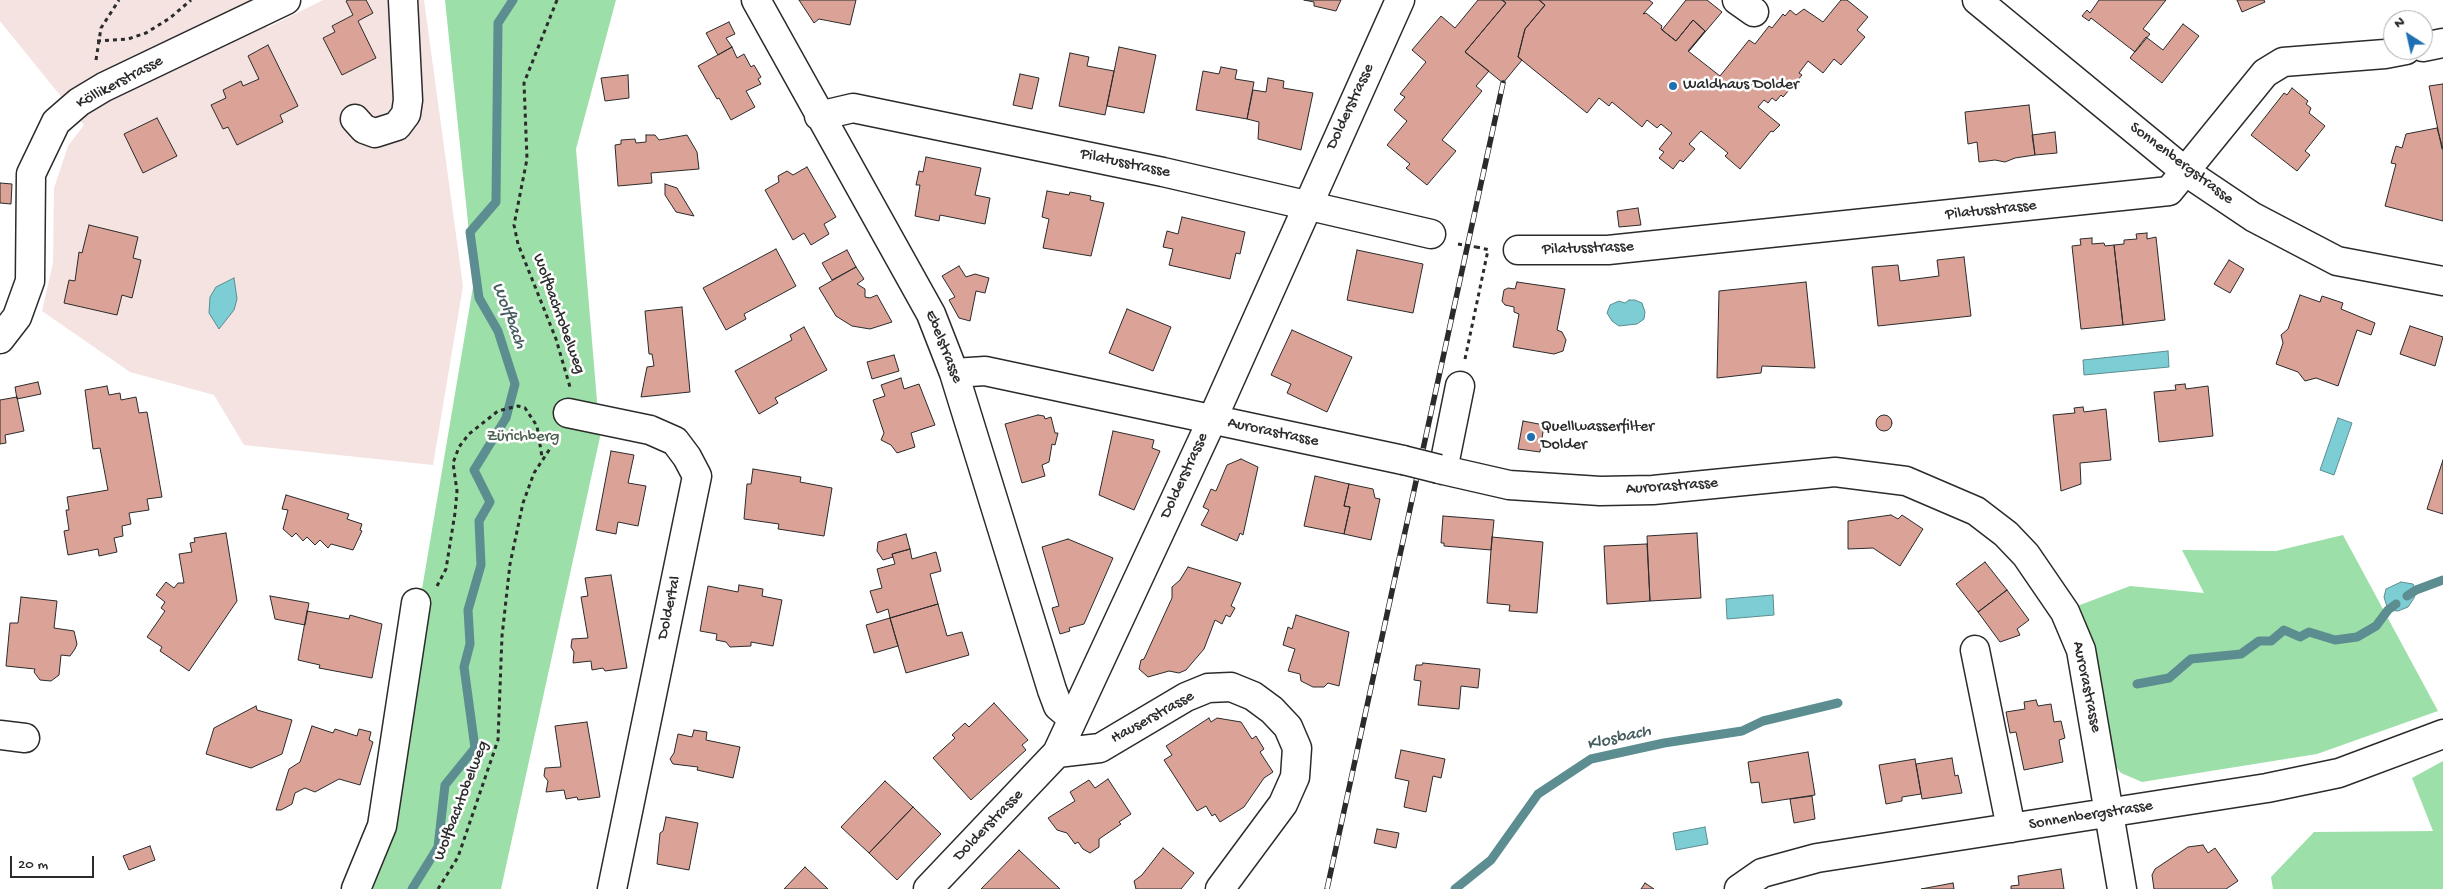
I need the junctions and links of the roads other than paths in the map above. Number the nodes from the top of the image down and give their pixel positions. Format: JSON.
{"nodes":[{"id":1,"x":286,"y":0,"type":"edge"},
{"id":2,"x":403,"y":0,"type":"edge"},
{"id":3,"x":756,"y":0,"type":"edge"},
{"id":4,"x":1400,"y":0,"type":"edge"},
{"id":5,"x":1977,"y":0,"type":"edge"},
{"id":6,"x":2383,"y":54,"type":"edge"},
{"id":7,"x":819,"y":116,"type":"junction"},
{"id":8,"x":355,"y":119,"type":"dead end"},
{"id":9,"x":2186,"y":172,"type":"junction"},
{"id":10,"x":1307,"y":204,"type":"junction"},
{"id":11,"x":1430,"y":234,"type":"dead end"},
{"id":12,"x":1518,"y":250,"type":"dead end"},
{"id":13,"x":2443,"y":281,"type":"edge"},
{"id":14,"x":0,"y":339,"type":"edge"},
{"id":15,"x":954,"y":373,"type":"junction"},
{"id":16,"x":1460,"y":386,"type":"road end"},
{"id":17,"x":568,"y":413,"type":"road end"},
{"id":18,"x":1212,"y":420,"type":"junction"},
{"id":19,"x":1441,"y":469,"type":"junction"},
{"id":20,"x":416,"y":603,"type":"road end"},
{"id":21,"x":1975,"y":650,"type":"dead end"},
{"id":22,"x":1072,"y":718,"type":"junction"},
{"id":23,"x":2443,"y":734,"type":"edge"},
{"id":24,"x":1057,"y":753,"type":"junction"},
{"id":25,"x":2110,"y":813,"type":"junction"},
{"id":26,"x":2012,"y":828,"type":"junction"},
{"id":27,"x":356,"y":889,"type":"edge"},
{"id":28,"x":612,"y":889,"type":"edge"},
{"id":29,"x":928,"y":889,"type":"edge"},
{"id":30,"x":1220,"y":889,"type":"edge"},
{"id":31,"x":1739,"y":889,"type":"edge"},
{"id":32,"x":2122,"y":889,"type":"edge"}],
"edges":[{"from":1,"to":14,"type":"street","name":"Köllikerstrasse"},
{"from":2,"to":8,"type":"street"},
{"from":3,"to":7,"type":"street","name":"Ebelstrasse"},
{"from":4,"to":10,"type":"street","name":"Dolderstrasse"},
{"from":5,"to":9,"type":"street","name":"Sonnenbergstrasse"},
{"from":6,"to":9,"type":"street","name":"Pilatusstrasse"},
{"from":7,"to":10,"type":"street","name":"Pilatusstrasse"},
{"from":7,"to":15,"type":"street","name":"Ebelstrasse"},
{"from":9,"to":12,"type":"street","name":"Pilatusstrasse"},
{"from":9,"to":13,"type":"street","name":"Sonnenbergstrasse"},
{"from":10,"to":11,"type":"street","name":"Pilatusstrasse"},
{"from":10,"to":18,"type":"street","name":"Dolderstrasse"},
{"from":15,"to":18,"type":"street","name":"Aurorastrasse"},
{"from":15,"to":22,"type":"street","name":"Ebelstrasse"},
{"from":16,"to":19,"type":"street"},
{"from":17,"to":28,"type":"street","name":"Doldertal"},
{"from":18,"to":19,"type":"street","name":"Aurorastrasse","bridge":true},
{"from":18,"to":22,"type":"street","name":"Dolderstrasse"},
{"from":19,"to":25,"type":"street","name":"Aurorastrasse"},
{"from":20,"to":27,"type":"street"},
{"from":21,"to":26,"type":"street"},
{"from":22,"to":24,"type":"street","name":"Dolderstrasse"},
{"from":23,"to":25,"type":"street","name":"Sonnenbergstrasse"},
{"from":24,"to":29,"type":"street","name":"Dolderstrasse"},
{"from":24,"to":30,"type":"street","name":"Hauserstrasse"},
{"from":25,"to":26,"type":"street","name":"Sonnenbergstrasse"},
{"from":25,"to":32,"type":"street","name":"Aurorastrasse"},
{"from":26,"to":31,"type":"street","name":"Sonnenbergstrasse"}]}
